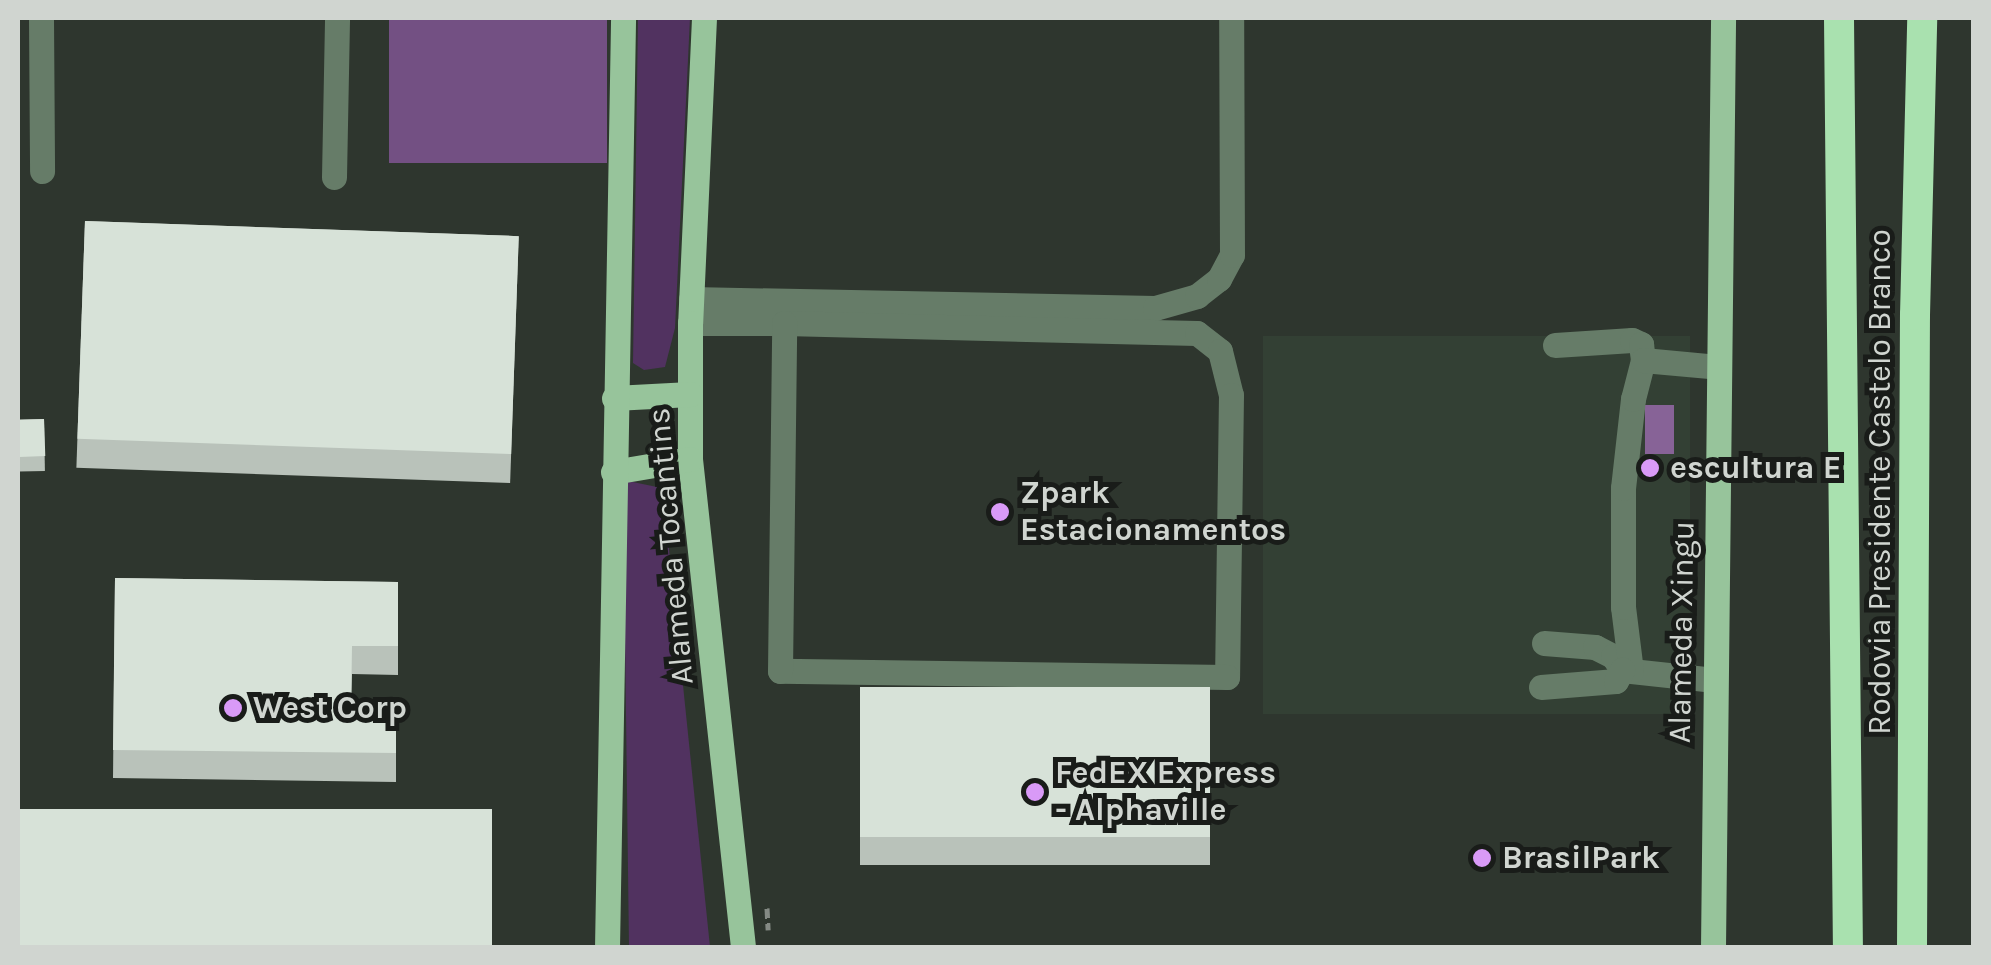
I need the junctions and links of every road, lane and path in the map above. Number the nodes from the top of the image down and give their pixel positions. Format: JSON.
{"nodes":[{"id":1,"x":41,"y":18,"type":"edge"},
{"id":2,"x":337,"y":18,"type":"edge"},
{"id":3,"x":623,"y":18,"type":"edge"},
{"id":4,"x":704,"y":18,"type":"edge"},
{"id":5,"x":1231,"y":18,"type":"edge"},
{"id":6,"x":1723,"y":18,"type":"edge"},
{"id":7,"x":1839,"y":18,"type":"edge"},
{"id":8,"x":1922,"y":18,"type":"edge"},
{"id":9,"x":42,"y":171,"type":"dead end"},
{"id":10,"x":334,"y":177,"type":"dead end"},
{"id":11,"x":691,"y":311,"type":"junction"},
{"id":12,"x":784,"y":323,"type":"junction"},
{"id":13,"x":1555,"y":344,"type":"dead end"},
{"id":14,"x":1643,"y":360,"type":"junction"},
{"id":15,"x":1718,"y":368,"type":"junction"},
{"id":16,"x":690,"y":394,"type":"junction"},
{"id":17,"x":614,"y":398,"type":"junction"},
{"id":18,"x":690,"y":459,"type":"junction"},
{"id":19,"x":613,"y":472,"type":"junction"},
{"id":20,"x":1544,"y":643,"type":"dead end"},
{"id":21,"x":1627,"y":670,"type":"junction"},
{"id":22,"x":1714,"y":680,"type":"junction"},
{"id":23,"x":1541,"y":686,"type":"dead end"},
{"id":24,"x":607,"y":948,"type":"edge"},
{"id":25,"x":743,"y":948,"type":"edge"},
{"id":26,"x":1713,"y":948,"type":"edge"},
{"id":27,"x":1848,"y":948,"type":"edge"},
{"id":28,"x":1912,"y":948,"type":"edge"}],
"edges":[{"from":1,"to":9,"type":"street"},
{"from":2,"to":10,"type":"street"},
{"from":3,"to":17,"type":"main road","name":"Alameda Tocantins"},
{"from":4,"to":11,"type":"main road","name":"Alameda Tocantins"},
{"from":5,"to":11,"type":"street"},
{"from":6,"to":15,"type":"main road","name":"Alameda Xingu"},
{"from":7,"to":27,"type":"highway","name":"Rodovia Presidente Castelo Branco"},
{"from":8,"to":28,"type":"highway","name":"Rodovia Presidente Castelo Branco"},
{"from":11,"to":12,"type":"street"},
{"from":11,"to":16,"type":"main road","name":"Alameda Tocantins"},
{"from":12,"to":12,"type":"street"},
{"from":13,"to":14,"type":"street"},
{"from":14,"to":15,"type":"street"},
{"from":14,"to":21,"type":"street"},
{"from":15,"to":22,"type":"main road","name":"Alameda Xingu"},
{"from":16,"to":17,"type":"main road"},
{"from":16,"to":18,"type":"main road","name":"Alameda Tocantins"},
{"from":17,"to":19,"type":"main road","name":"Alameda Tocantins"},
{"from":18,"to":19,"type":"main road"},
{"from":18,"to":25,"type":"main road","name":"Alameda Tocantins"},
{"from":19,"to":24,"type":"main road","name":"Alameda Tocantins"},
{"from":20,"to":21,"type":"street"},
{"from":21,"to":22,"type":"street"},
{"from":21,"to":23,"type":"street"},
{"from":22,"to":26,"type":"main road","name":"Alameda Xingu"}]}
